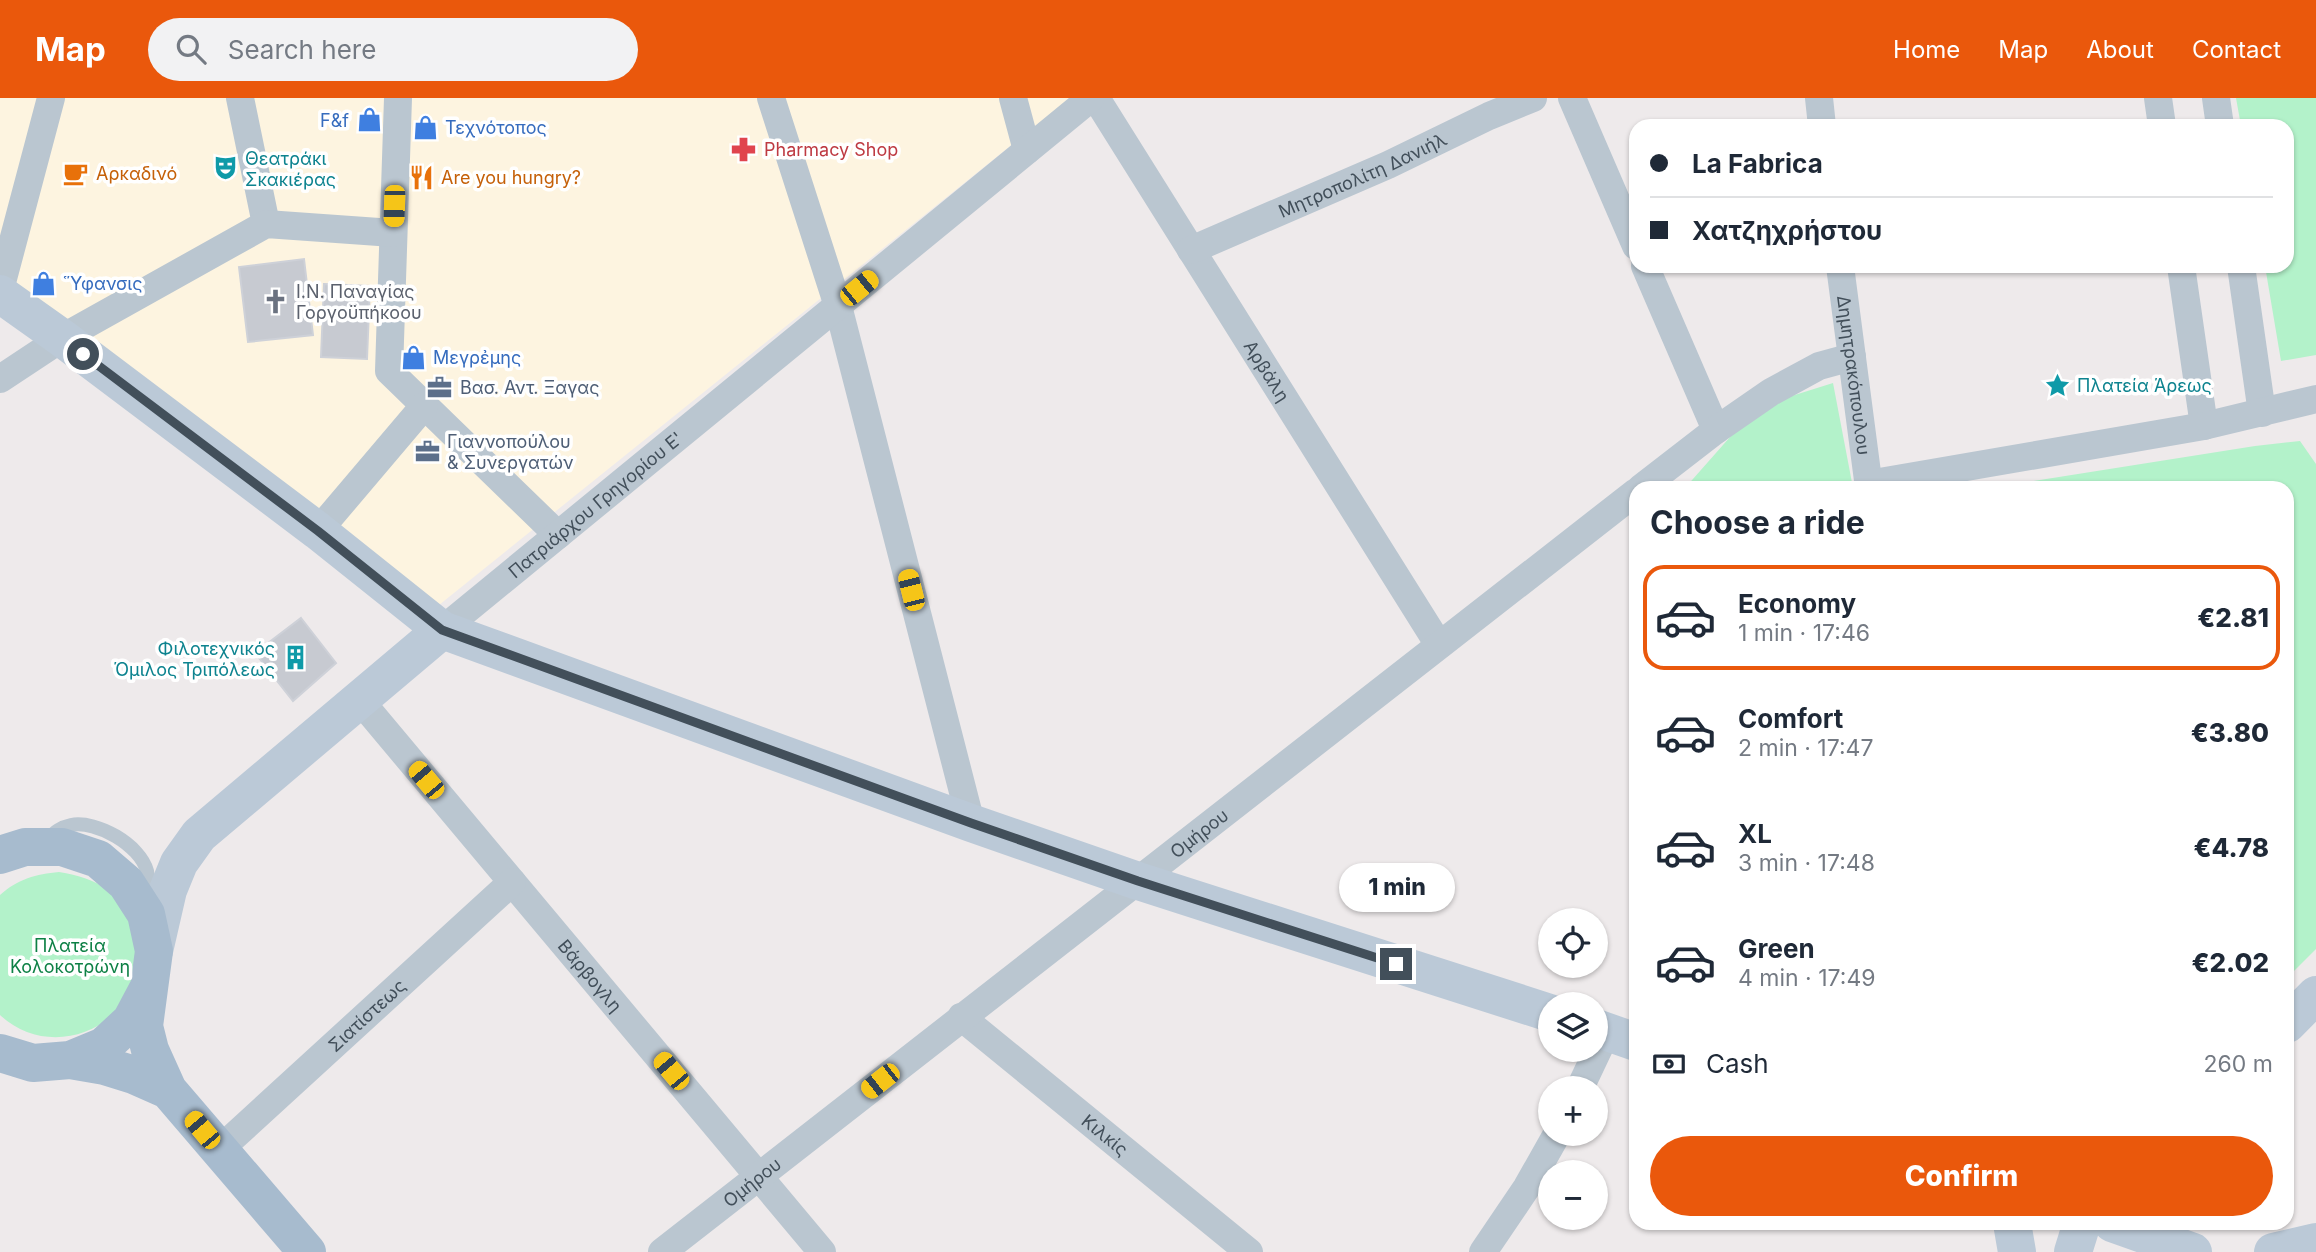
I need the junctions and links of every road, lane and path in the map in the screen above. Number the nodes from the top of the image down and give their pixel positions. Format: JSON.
{"nodes":[{"id":1,"x":51,"y":98,"type":"edge"},
{"id":2,"x":240,"y":98,"type":"edge"},
{"id":3,"x":398,"y":98,"type":"edge"},
{"id":4,"x":771,"y":98,"type":"edge"},
{"id":5,"x":1013,"y":98,"type":"edge"},
{"id":6,"x":1093,"y":98,"type":"edge"},
{"id":7,"x":1533,"y":98,"type":"edge"},
{"id":8,"x":1572,"y":98,"type":"edge"},
{"id":9,"x":1819,"y":98,"type":"edge"},
{"id":10,"x":2158,"y":98,"type":"edge"},
{"id":11,"x":2216,"y":98,"type":"edge"},
{"id":12,"x":1821,"y":119,"type":"edge"},
{"id":13,"x":2161,"y":119,"type":"edge"},
{"id":14,"x":2219,"y":119,"type":"edge"},
{"id":15,"x":1027,"y":150,"type":"junction"},
{"id":16,"x":266,"y":224,"type":"junction"},
{"id":17,"x":1629,"y":230,"type":"edge"},
{"id":18,"x":393,"y":233,"type":"junction"},
{"id":19,"x":1191,"y":250,"type":"junction"},
{"id":20,"x":1648,"y":273,"type":"edge"},
{"id":21,"x":1841,"y":273,"type":"edge"},
{"id":22,"x":2182,"y":273,"type":"edge"},
{"id":23,"x":2242,"y":273,"type":"edge"},
{"id":24,"x":0,"y":292,"type":"edge"},
{"id":25,"x":838,"y":306,"type":"junction"},
{"id":26,"x":62,"y":338,"type":"junction"},
{"id":27,"x":1852,"y":357,"type":"junction"},
{"id":28,"x":0,"y":379,"type":"edge"},
{"id":29,"x":2316,"y":399,"type":"edge"},
{"id":30,"x":424,"y":406,"type":"junction"},
{"id":31,"x":2262,"y":413,"type":"junction"},
{"id":32,"x":2204,"y":426,"type":"junction"},
{"id":33,"x":1716,"y":430,"type":"junction"},
{"id":34,"x":1650,"y":481,"type":"edge"},
{"id":35,"x":1867,"y":481,"type":"edge"},
{"id":36,"x":1896,"y":481,"type":"edge"},
{"id":37,"x":1629,"y":497,"type":"edge"},
{"id":38,"x":318,"y":531,"type":"junction"},
{"id":39,"x":558,"y":536,"type":"junction"},
{"id":40,"x":442,"y":630,"type":"junction"},
{"id":41,"x":1439,"y":645,"type":"junction"},
{"id":42,"x":358,"y":698,"type":"junction"},
{"id":43,"x":971,"y":823,"type":"junction"},
{"id":44,"x":16,"y":847,"type":"edge"},
{"id":45,"x":1138,"y":881,"type":"junction"},
{"id":46,"x":512,"y":882,"type":"junction"},
{"id":47,"x":150,"y":933,"type":"junction"},
{"id":48,"x":149,"y":988,"type":"junction"},
{"id":49,"x":2316,"y":995,"type":"edge"},
{"id":50,"x":1538,"y":1009,"type":"edge"},
{"id":51,"x":961,"y":1017,"type":"junction"},
{"id":52,"x":2294,"y":1017,"type":"edge"},
{"id":53,"x":1613,"y":1034,"type":"edge"},
{"id":54,"x":0,"y":1053,"type":"edge"},
{"id":55,"x":70,"y":1060,"type":"junction"},
{"id":56,"x":1587,"y":1076,"type":"edge"},
{"id":57,"x":168,"y":1090,"type":"junction"},
{"id":58,"x":1551,"y":1146,"type":"edge"},
{"id":59,"x":219,"y":1150,"type":"junction"},
{"id":60,"x":759,"y":1177,"type":"junction"},
{"id":61,"x":2013,"y":1230,"type":"edge"},
{"id":62,"x":2080,"y":1230,"type":"edge"},
{"id":63,"x":2117,"y":1232,"type":"edge"},
{"id":64,"x":2316,"y":1242,"type":"edge"},
{"id":65,"x":307,"y":1252,"type":"edge"},
{"id":66,"x":662,"y":1252,"type":"edge"},
{"id":67,"x":822,"y":1252,"type":"edge"},
{"id":68,"x":1249,"y":1252,"type":"edge"},
{"id":69,"x":1483,"y":1252,"type":"edge"},
{"id":70,"x":2017,"y":1252,"type":"edge"},
{"id":71,"x":2074,"y":1252,"type":"edge"},
{"id":72,"x":2193,"y":1252,"type":"edge"},
{"id":73,"x":2273,"y":1252,"type":"edge"}],
"edges":[{"from":1,"to":24,"type":"street"},
{"from":2,"to":16,"type":"street"},
{"from":3,"to":18,"type":"street"},
{"from":4,"to":25,"type":"street"},
{"from":5,"to":15,"type":"street"},
{"from":6,"to":15,"type":"street","name":"Πατριάρχου Γρηγορίου Ε'"},
{"from":6,"to":19,"type":"street","name":"Αρβάλη"},
{"from":7,"to":19,"type":"street","name":"Μητροπολίτη Δανιήλ"},
{"from":8,"to":17,"type":"street"},
{"from":9,"to":12,"type":"street"},
{"from":10,"to":13,"type":"street"},
{"from":11,"to":14,"type":"street"},
{"from":15,"to":25,"type":"street","name":"Πατριάρχου Γρηγορίου Ε'"},
{"from":16,"to":18,"type":"street"},
{"from":16,"to":26,"type":"street"},
{"from":18,"to":30,"type":"street"},
{"from":19,"to":41,"type":"street","name":"Αρβάλη"},
{"from":20,"to":33,"type":"street"},
{"from":21,"to":27,"type":"street","name":"Δημητρακόπουλου"},
{"from":22,"to":32,"type":"street"},
{"from":23,"to":31,"type":"street"},
{"from":24,"to":26,"type":"street"},
{"from":25,"to":39,"type":"street","name":"Πατριάρχου Γρηγορίου Ε'"},
{"from":25,"to":43,"type":"street"},
{"from":26,"to":28,"type":"street"},
{"from":26,"to":38,"type":"street"},
{"from":27,"to":33,"type":"street"},
{"from":27,"to":35,"type":"street","name":"Δημητρακόπουλου"},
{"from":29,"to":31,"type":"street"},
{"from":30,"to":38,"type":"street"},
{"from":30,"to":39,"type":"street"},
{"from":31,"to":32,"type":"street"},
{"from":32,"to":36,"type":"street"},
{"from":33,"to":34,"type":"street"},
{"from":37,"to":41,"type":"street","name":"Ομήρου"},
{"from":38,"to":40,"type":"street"},
{"from":39,"to":40,"type":"street","name":"Πατριάρχου Γρηγορίου Ε'"},
{"from":40,"to":42,"type":"street","name":"Πατριάρχου Γρηγορίου Ε'"},
{"from":40,"to":43,"type":"street"},
{"from":41,"to":45,"type":"street","name":"Ομήρου"},
{"from":42,"to":46,"type":"street","name":"Βάρβογλη"},
{"from":42,"to":47,"type":"street","name":"Πατριάρχου Γρηγορίου Ε'"},
{"from":43,"to":45,"type":"street"},
{"from":44,"to":47,"type":"main road"},
{"from":45,"to":50,"type":"street"},
{"from":45,"to":51,"type":"street","name":"Ομήρου"},
{"from":46,"to":59,"type":"street","name":"Σιατίστεως"},
{"from":46,"to":60,"type":"street","name":"Βάρβογλη"},
{"from":47,"to":48,"type":"main road"},
{"from":48,"to":55,"type":"main road"},
{"from":48,"to":57,"type":"main road"},
{"from":49,"to":52,"type":"street"},
{"from":51,"to":60,"type":"street","name":"Ομήρου"},
{"from":51,"to":68,"type":"street","name":"Κιλκίς"},
{"from":53,"to":56,"type":"street"},
{"from":54,"to":55,"type":"main road"},
{"from":55,"to":57,"type":"main road"},
{"from":57,"to":59,"type":"main road"},
{"from":58,"to":69,"type":"street"},
{"from":59,"to":65,"type":"main road"},
{"from":60,"to":66,"type":"street","name":"Ομήρου"},
{"from":60,"to":67,"type":"street","name":"Βάρβογλη"},
{"from":61,"to":70,"type":"street"},
{"from":62,"to":71,"type":"street"},
{"from":63,"to":72,"type":"street"},
{"from":64,"to":73,"type":"street"}]}
